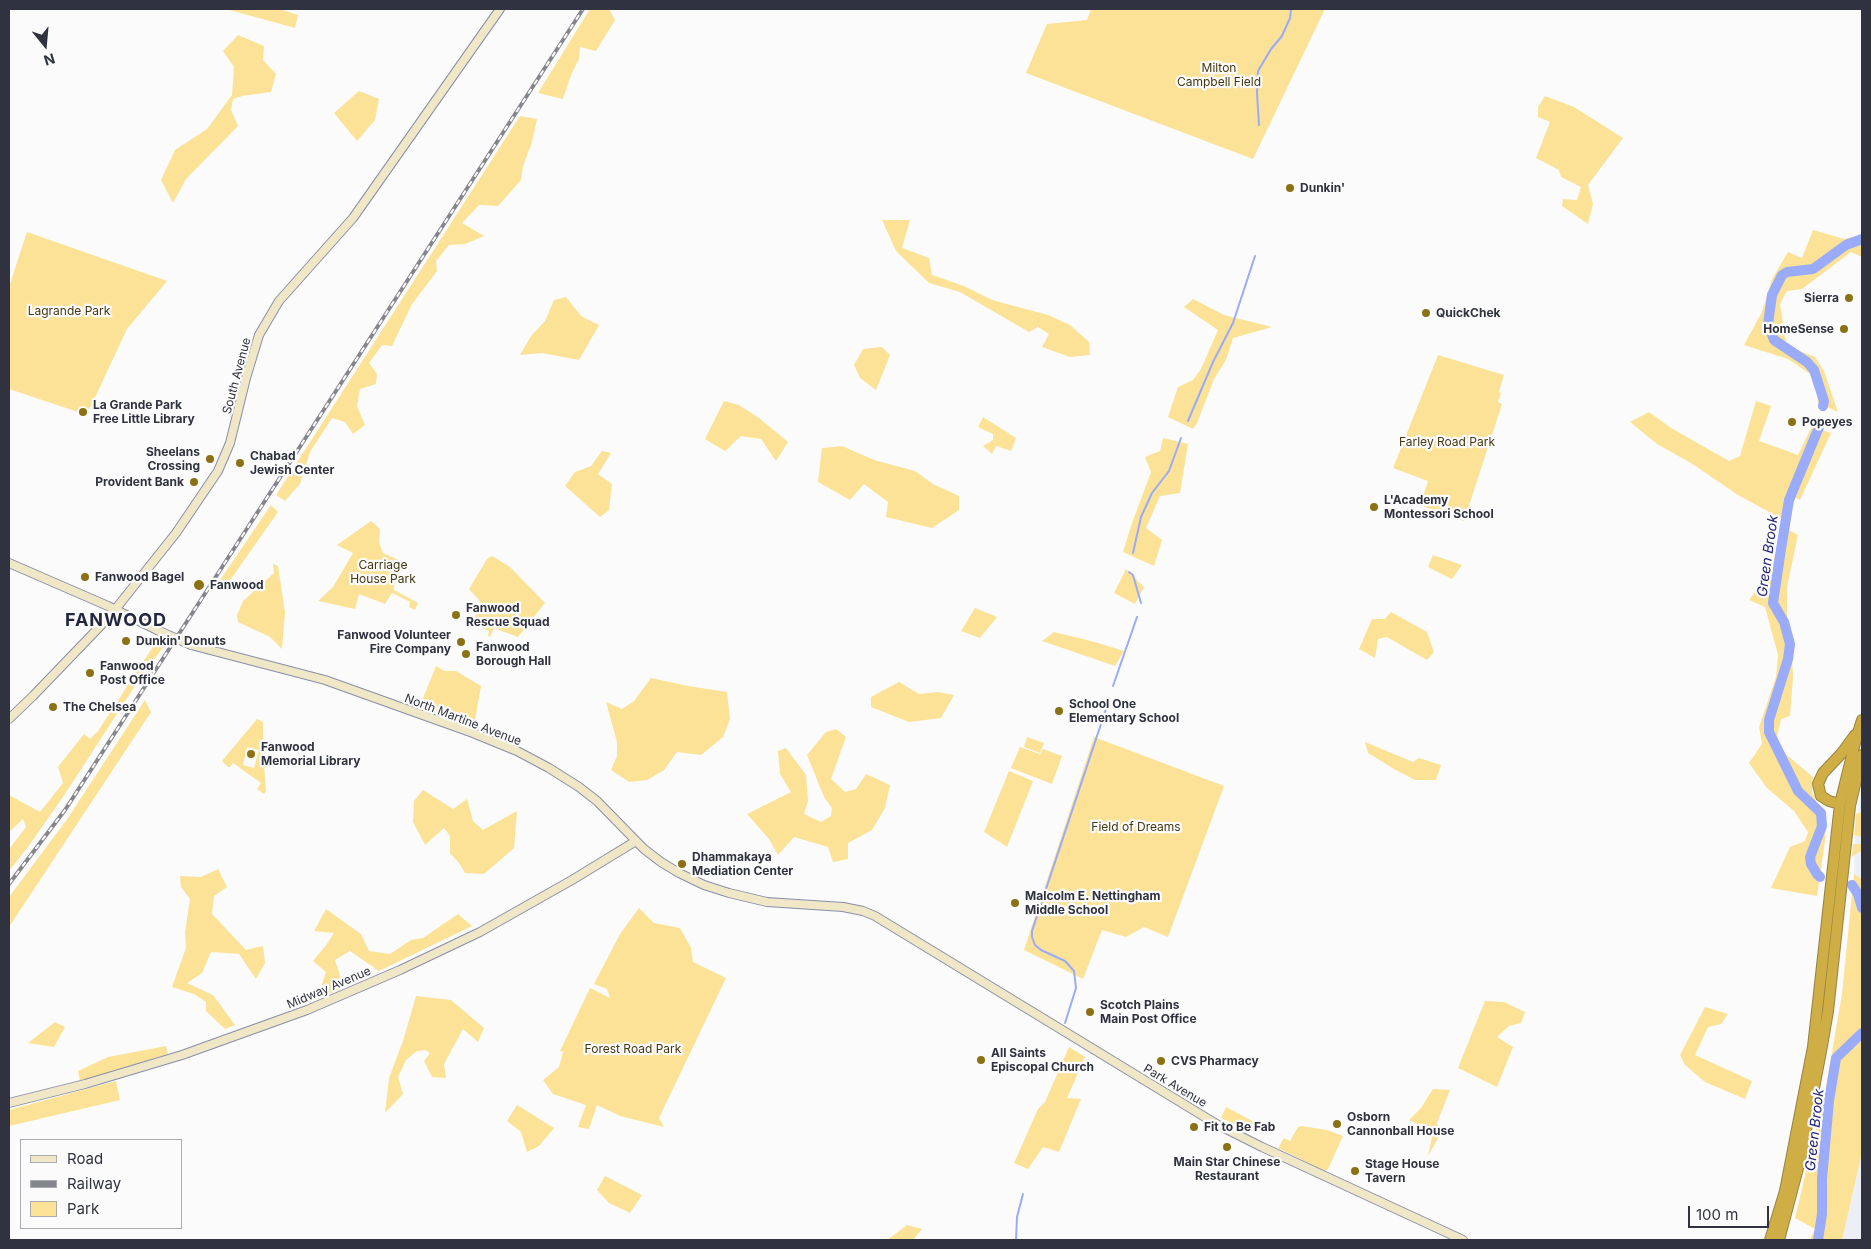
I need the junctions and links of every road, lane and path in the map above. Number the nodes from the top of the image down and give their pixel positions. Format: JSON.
{"nodes":[{"id":1,"x":500,"y":9,"type":"edge"},
{"id":2,"x":9,"y":563,"type":"edge"},
{"id":3,"x":115,"y":610,"type":"junction"},
{"id":4,"x":9,"y":719,"type":"edge"},
{"id":5,"x":1861,"y":724,"type":"edge"},
{"id":6,"x":1862,"y":755,"type":"edge"},
{"id":7,"x":1840,"y":804,"type":"junction"},
{"id":8,"x":636,"y":841,"type":"junction"},
{"id":9,"x":915,"y":940,"type":"joint"},
{"id":10,"x":9,"y":1103,"type":"edge"},
{"id":11,"x":1463,"y":1240,"type":"edge"},
{"id":12,"x":1770,"y":1240,"type":"edge"},
{"id":13,"x":1779,"y":1240,"type":"edge"}],
"edges":[{"from":1,"to":3,"type":"main road","name":"South Avenue"},
{"from":2,"to":3,"type":"main road","name":"North Martine Avenue"},
{"from":3,"to":4,"type":"main road","name":"South Avenue"},
{"from":3,"to":8,"type":"main road","name":"North Martine Avenue","bridge":true},
{"from":5,"to":7,"type":"highway"},
{"from":5,"to":7,"type":"highway"},
{"from":6,"to":13,"type":"highway"},
{"from":7,"to":12,"type":"highway"},
{"from":8,"to":9,"type":"main road","name":"North Martine Avenue"},
{"from":8,"to":10,"type":"main road","name":"Midway Avenue"},
{"from":9,"to":11,"type":"main road","name":"Park Avenue"}]}
